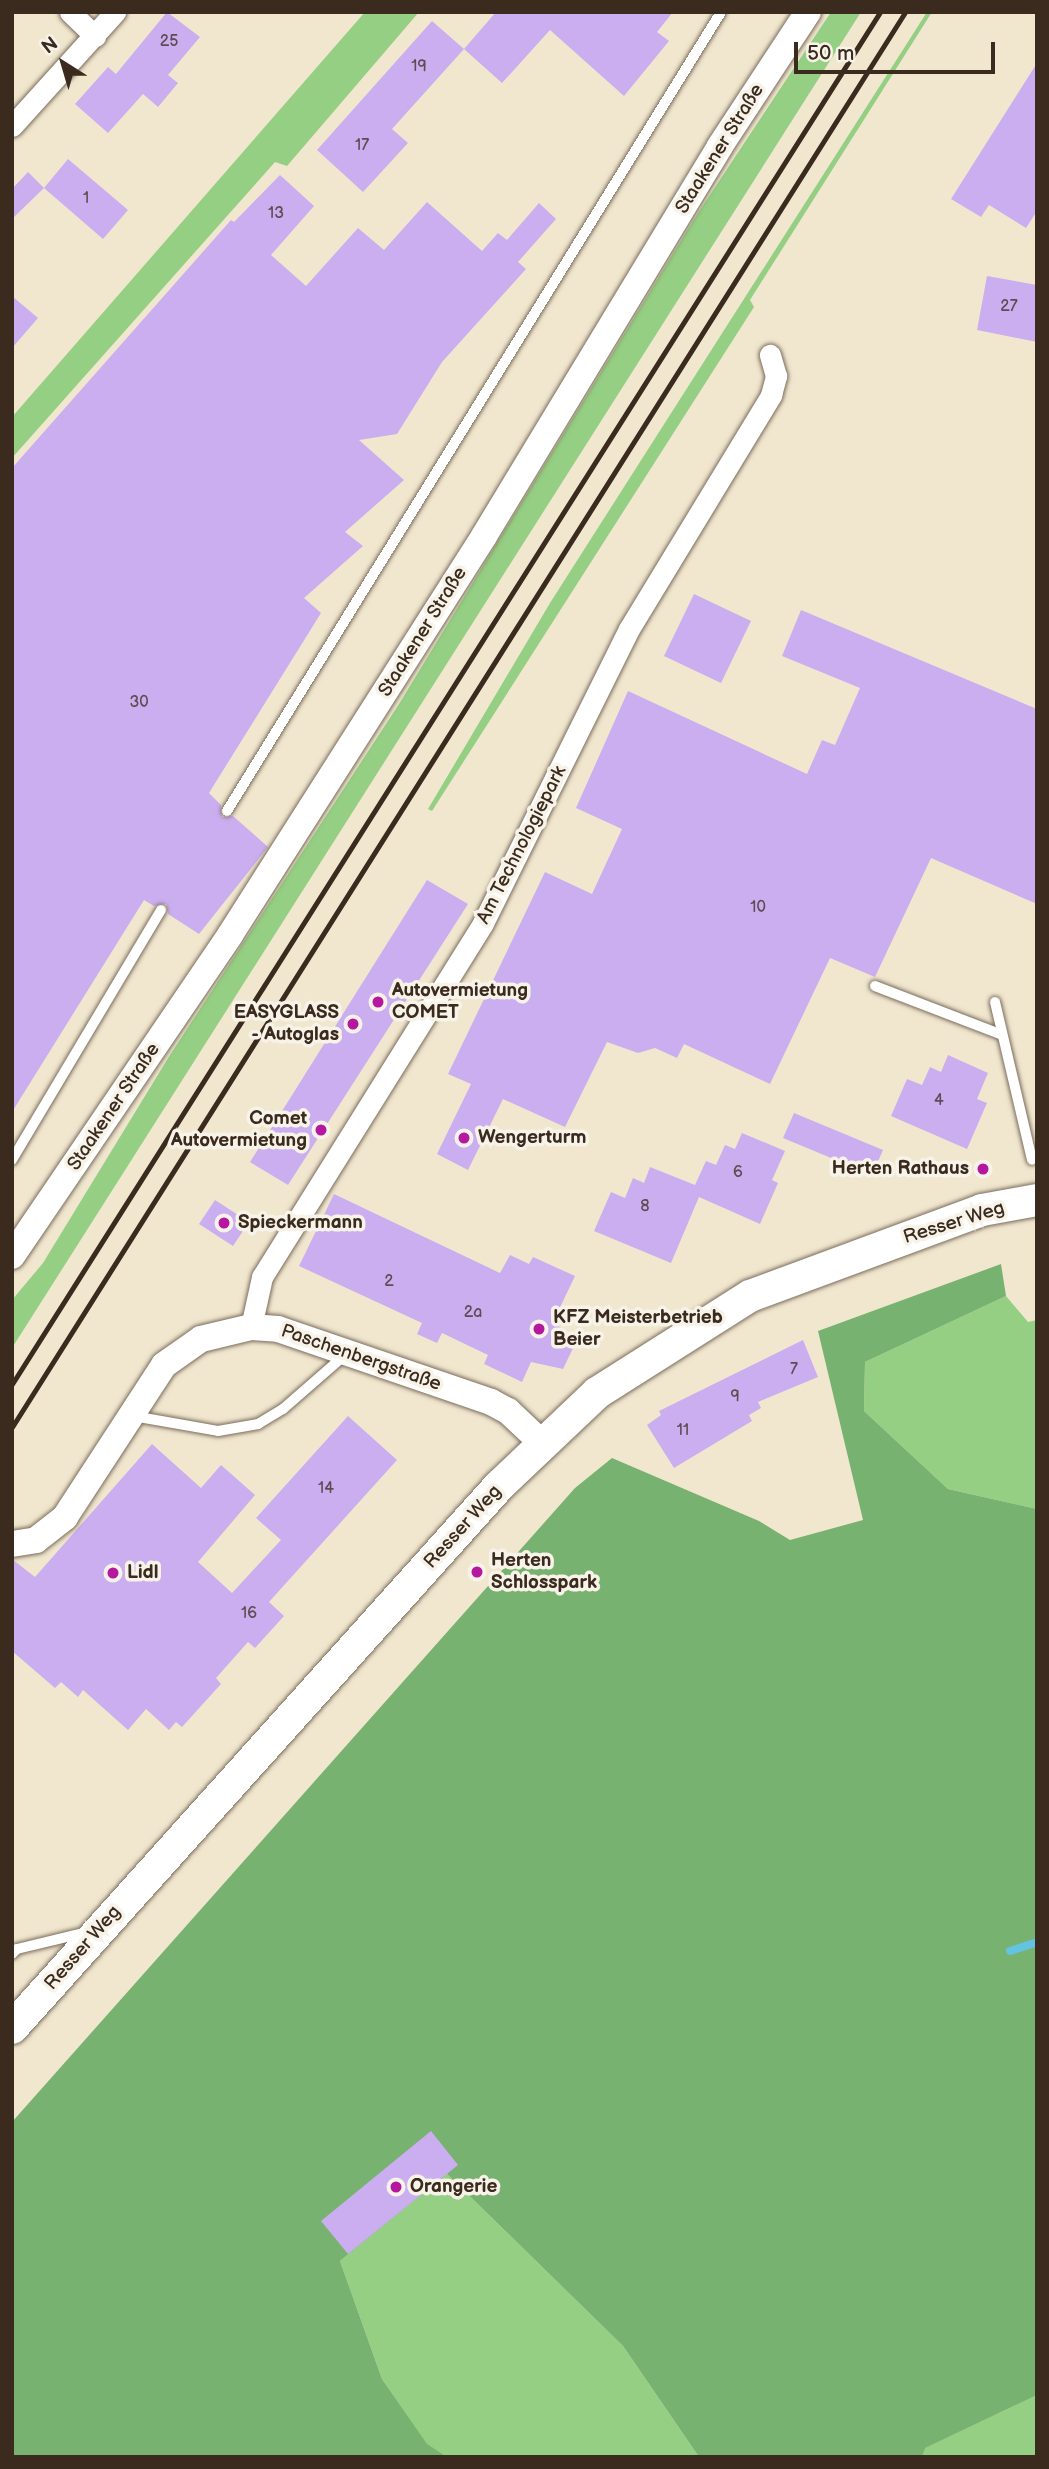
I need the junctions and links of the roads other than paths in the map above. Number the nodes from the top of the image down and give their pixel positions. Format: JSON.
{"nodes":[{"id":1,"x":70,"y":12,"type":"edge"},
{"id":2,"x":115,"y":12,"type":"edge"},
{"id":3,"x":720,"y":12,"type":"edge"},
{"id":4,"x":808,"y":12,"type":"edge"},
{"id":5,"x":96,"y":36,"type":"junction"},
{"id":6,"x":12,"y":126,"type":"edge"},
{"id":7,"x":770,"y":355,"type":"dead end"},
{"id":8,"x":228,"y":811,"type":"dead end"},
{"id":9,"x":161,"y":910,"type":"dead end"},
{"id":10,"x":875,"y":986,"type":"dead end"},
{"id":11,"x":995,"y":1002,"type":"dead end"},
{"id":12,"x":1000,"y":1034,"type":"junction"},
{"id":13,"x":12,"y":1160,"type":"edge"},
{"id":14,"x":1032,"y":1160,"type":"dead end"},
{"id":15,"x":1037,"y":1200,"type":"edge"},
{"id":16,"x":16,"y":1245,"type":"edge"},
{"id":17,"x":251,"y":1327,"type":"junction"},
{"id":18,"x":348,"y":1352,"type":"junction"},
{"id":19,"x":131,"y":1416,"type":"junction"},
{"id":20,"x":542,"y":1443,"type":"junction"},
{"id":21,"x":12,"y":1544,"type":"edge"},
{"id":22,"x":101,"y":1928,"type":"junction"},
{"id":23,"x":12,"y":1954,"type":"edge"},
{"id":24,"x":12,"y":2028,"type":"edge"}],
"edges":[{"from":1,"to":5,"type":"street"},
{"from":2,"to":5,"type":"street"},
{"from":3,"to":8,"type":"lane"},
{"from":4,"to":16,"type":"street","name":"Staakener Straße"},
{"from":5,"to":6,"type":"street"},
{"from":7,"to":17,"type":"street","name":"Am Technologiepark"},
{"from":9,"to":13,"type":"lane"},
{"from":10,"to":12,"type":"lane"},
{"from":11,"to":12,"type":"lane"},
{"from":12,"to":14,"type":"lane"},
{"from":15,"to":20,"type":"main road","name":"Resser Weg"},
{"from":17,"to":18,"type":"street","name":"Paschenbergstraße"},
{"from":17,"to":19,"type":"street","name":"Paschenbergstraße"},
{"from":18,"to":19,"type":"lane"},
{"from":18,"to":20,"type":"street","name":"Paschenbergstraße"},
{"from":19,"to":21,"type":"street","name":"Paschenbergstraße"},
{"from":20,"to":22,"type":"main road","name":"Resser Weg"},
{"from":22,"to":23,"type":"lane"},
{"from":22,"to":24,"type":"main road","name":"Resser Weg"}]}
